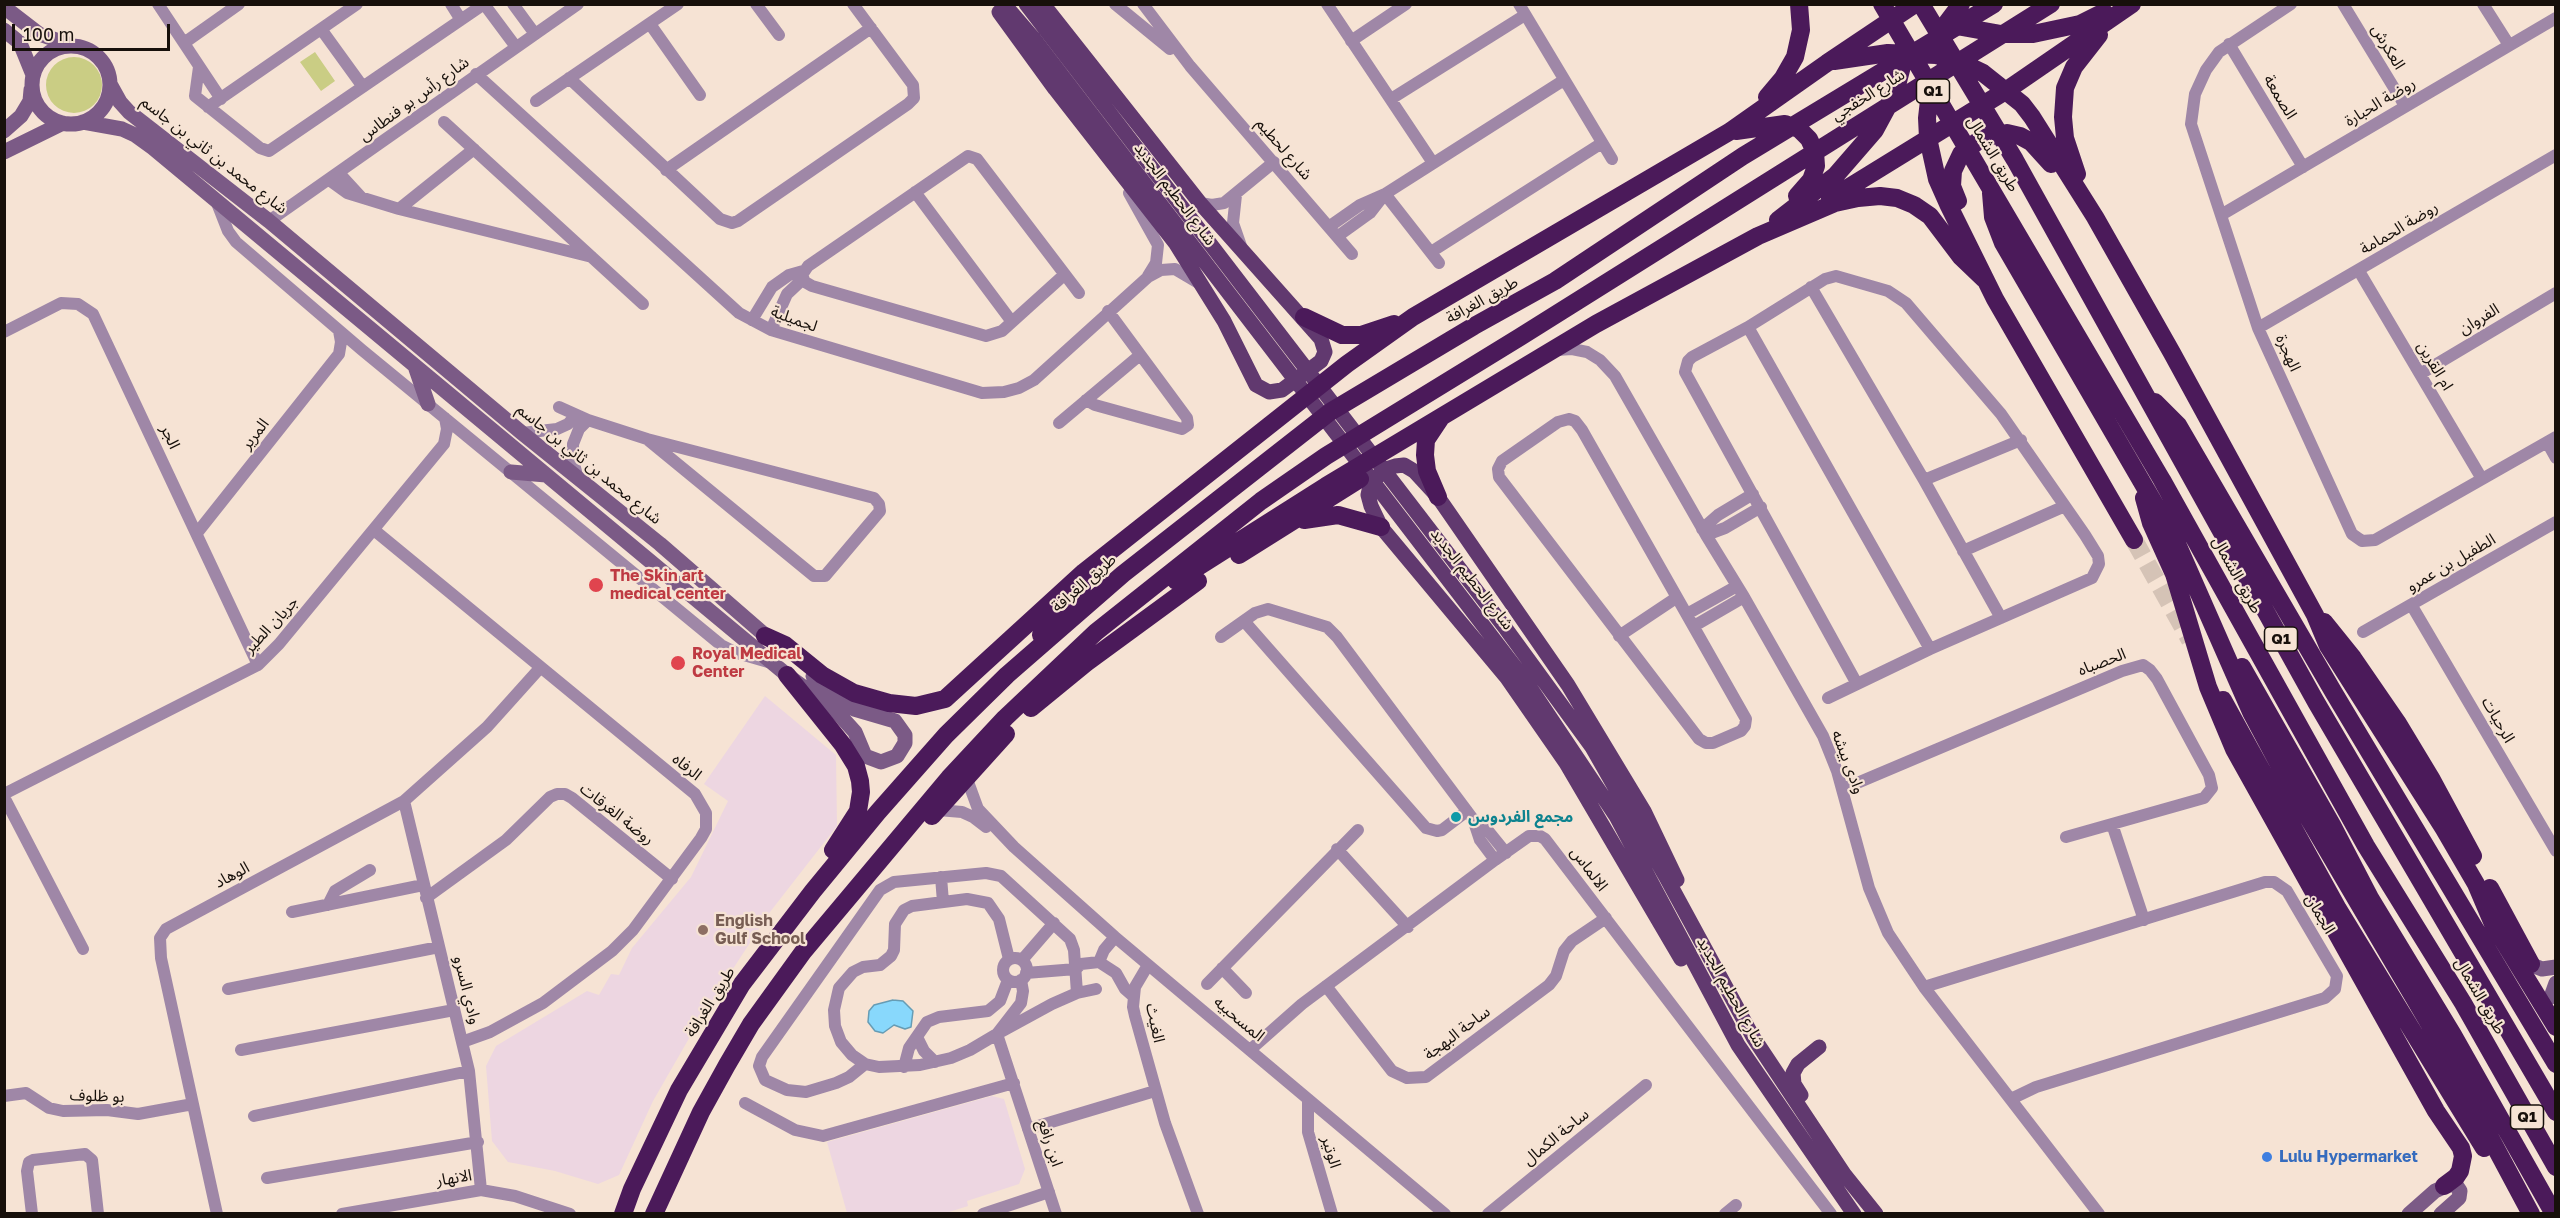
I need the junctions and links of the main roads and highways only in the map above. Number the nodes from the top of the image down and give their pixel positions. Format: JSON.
{"nodes":[{"id":1,"x":993,"y":4,"type":"edge"},
{"id":2,"x":1004,"y":4,"type":"edge"},
{"id":3,"x":1026,"y":4,"type":"edge"},
{"id":4,"x":1043,"y":4,"type":"edge"},
{"id":5,"x":1799,"y":4,"type":"edge"},
{"id":6,"x":1881,"y":4,"type":"edge"},
{"id":7,"x":1961,"y":4,"type":"edge"},
{"id":8,"x":1994,"y":4,"type":"edge"},
{"id":9,"x":2051,"y":4,"type":"edge"},
{"id":10,"x":1912,"y":6,"type":"edge"},
{"id":11,"x":4,"y":7,"type":"edge"},
{"id":12,"x":2123,"y":8,"type":"edge"},
{"id":13,"x":1946,"y":24,"type":"junction"},
{"id":14,"x":4,"y":30,"type":"edge"},
{"id":15,"x":71,"y":45,"type":"junction"},
{"id":16,"x":1906,"y":53,"type":"junction"},
{"id":17,"x":1936,"y":56,"type":"junction"},
{"id":18,"x":1827,"y":63,"type":"junction"},
{"id":19,"x":32,"y":82,"type":"junction"},
{"id":20,"x":110,"y":84,"type":"junction"},
{"id":21,"x":2007,"y":90,"type":"junction"},
{"id":22,"x":83,"y":122,"type":"junction"},
{"id":23,"x":63,"y":123,"type":"junction"},
{"id":24,"x":4,"y":131,"type":"edge"},
{"id":25,"x":1729,"y":132,"type":"junction"},
{"id":26,"x":1928,"y":138,"type":"junction"},
{"id":27,"x":4,"y":153,"type":"edge"},
{"id":28,"x":1743,"y":156,"type":"joint"},
{"id":29,"x":1987,"y":183,"type":"junction"},
{"id":30,"x":1803,"y":216,"type":"junction"},
{"id":31,"x":2095,"y":218,"type":"junction"},
{"id":32,"x":1758,"y":236,"type":"junction"},
{"id":33,"x":1984,"y":279,"type":"junction"},
{"id":34,"x":1304,"y":317,"type":"junction"},
{"id":35,"x":1413,"y":317,"type":"junction"},
{"id":36,"x":416,"y":369,"type":"junction"},
{"id":37,"x":2146,"y":396,"type":"junction"},
{"id":38,"x":428,"y":404,"type":"road end"},
{"id":39,"x":1444,"y":414,"type":"junction"},
{"id":40,"x":1417,"y":430,"type":"junction"},
{"id":41,"x":511,"y":472,"type":"road end"},
{"id":42,"x":546,"y":475,"type":"junction"},
{"id":43,"x":2142,"y":484,"type":"junction"},
{"id":44,"x":2109,"y":495,"type":"junction"},
{"id":45,"x":1438,"y":497,"type":"junction"},
{"id":46,"x":2137,"y":514,"type":"dead end"},
{"id":47,"x":1288,"y":526,"type":"junction"},
{"id":48,"x":1381,"y":527,"type":"junction"},
{"id":49,"x":1130,"y":535,"type":"junction"},
{"id":50,"x":2133,"y":540,"type":"tunnel mouth"},
{"id":51,"x":2315,"y":615,"type":"junction"},
{"id":52,"x":1096,"y":632,"type":"junction"},
{"id":53,"x":1501,"y":634,"type":"junction"},
{"id":54,"x":765,"y":636,"type":"junction"},
{"id":55,"x":2236,"y":658,"type":"dead end"},
{"id":56,"x":780,"y":669,"type":"junction"},
{"id":57,"x":1007,"y":675,"type":"junction"},
{"id":58,"x":2221,"y":696,"type":"dead end"},
{"id":59,"x":2382,"y":774,"type":"junction"},
{"id":60,"x":2356,"y":870,"type":"junction"},
{"id":61,"x":859,"y":886,"type":"junction"},
{"id":62,"x":813,"y":891,"type":"junction"},
{"id":63,"x":1686,"y":913,"type":"junction"},
{"id":64,"x":2493,"y":924,"type":"junction"},
{"id":65,"x":2532,"y":965,"type":"junction"},
{"id":66,"x":2556,"y":967,"type":"edge"},
{"id":67,"x":2554,"y":995,"type":"edge"},
{"id":68,"x":1722,"y":1018,"type":"junction"},
{"id":69,"x":2430,"y":1025,"type":"junction"},
{"id":70,"x":2556,"y":1027,"type":"edge"},
{"id":71,"x":1819,"y":1047,"type":"dead end"},
{"id":72,"x":2491,"y":1053,"type":"junction"},
{"id":73,"x":2556,"y":1064,"type":"edge"},
{"id":74,"x":2488,"y":1097,"type":"junction"},
{"id":75,"x":2556,"y":1112,"type":"edge"},
{"id":76,"x":2556,"y":1167,"type":"edge"},
{"id":77,"x":1844,"y":1174,"type":"junction"},
{"id":78,"x":2444,"y":1186,"type":"junction"},
{"id":79,"x":622,"y":1214,"type":"edge"},
{"id":80,"x":654,"y":1214,"type":"edge"},
{"id":81,"x":1854,"y":1214,"type":"edge"},
{"id":82,"x":1876,"y":1214,"type":"edge"},
{"id":83,"x":2409,"y":1214,"type":"edge"},
{"id":84,"x":2441,"y":1214,"type":"edge"},
{"id":85,"x":2529,"y":1214,"type":"edge"},
{"id":86,"x":2554,"y":1214,"type":"edge"}],
"edges":[{"from":1,"to":34,"type":"main road"},
{"from":2,"to":53,"type":"main road","name":"شارع الحطيم الجديد"},
{"from":3,"to":53,"type":"main road","name":"شارع الحطيم الجديد"},
{"from":4,"to":34,"type":"main road"},
{"from":5,"to":25,"type":"highway"},
{"from":6,"to":10,"type":"highway"},
{"from":6,"to":29,"type":"highway","name":"طريق الشمال","number":"Q1"},
{"from":7,"to":13,"type":"highway"},
{"from":8,"to":28,"type":"highway","name":"شارع الخفجي"},
{"from":9,"to":52,"type":"highway","name":"شارع الخفجي"},
{"from":10,"to":13,"type":"highway"},
{"from":10,"to":16,"type":"highway"},
{"from":10,"to":18,"type":"highway"},
{"from":10,"to":37,"type":"highway","name":"طريق الشمال","number":"Q1"},
{"from":11,"to":15,"type":"main road"},
{"from":12,"to":13,"type":"highway"},
{"from":12,"to":21,"type":"highway"},
{"from":12,"to":31,"type":"highway"},
{"from":13,"to":17,"type":"highway"},
{"from":14,"to":19,"type":"main road"},
{"from":15,"to":19,"type":"main road"},
{"from":15,"to":20,"type":"main road"},
{"from":16,"to":17,"type":"highway"},
{"from":16,"to":18,"type":"highway"},
{"from":16,"to":32,"type":"highway"},
{"from":17,"to":21,"type":"highway"},
{"from":17,"to":26,"type":"highway"},
{"from":18,"to":25,"type":"highway"},
{"from":19,"to":23,"type":"main road"},
{"from":19,"to":24,"type":"main road"},
{"from":20,"to":22,"type":"main road"},
{"from":20,"to":54,"type":"main road","name":"شارع محمد بن ثاني بن جاسم"},
{"from":21,"to":26,"type":"highway"},
{"from":21,"to":31,"type":"highway"},
{"from":22,"to":23,"type":"main road"},
{"from":22,"to":36,"type":"main road","name":"شارع محمد بن ثاني بن جاسم"},
{"from":23,"to":27,"type":"main road"},
{"from":25,"to":32,"type":"highway"},
{"from":25,"to":35,"type":"highway"},
{"from":26,"to":30,"type":"highway"},
{"from":26,"to":33,"type":"highway"},
{"from":28,"to":57,"type":"highway","name":"طريق الغرافة"},
{"from":29,"to":43,"type":"highway"},
{"from":29,"to":72,"type":"highway","name":"طريق الشمال","number":"Q1"},
{"from":30,"to":32,"type":"highway"},
{"from":30,"to":33,"type":"highway"},
{"from":31,"to":33,"type":"highway"},
{"from":31,"to":51,"type":"highway"},
{"from":32,"to":39,"type":"highway"},
{"from":33,"to":44,"type":"highway"},
{"from":34,"to":35,"type":"highway"},
{"from":35,"to":49,"type":"highway"},
{"from":36,"to":38,"type":"main road"},
{"from":36,"to":42,"type":"main road","name":"شارع محمد بن ثاني بن جاسم"},
{"from":37,"to":59,"type":"highway"},
{"from":37,"to":75,"type":"highway","name":"طريق الشمال","number":"Q1"},
{"from":39,"to":40,"type":"highway"},
{"from":39,"to":45,"type":"highway"},
{"from":40,"to":47,"type":"highway"},
{"from":40,"to":52,"type":"highway"},
{"from":41,"to":42,"type":"main road"},
{"from":42,"to":56,"type":"main road","name":"شارع محمد بن ثاني بن جاسم"},
{"from":43,"to":69,"type":"highway"},
{"from":43,"to":78,"type":"highway"},
{"from":44,"to":46,"type":"highway"},
{"from":44,"to":50,"type":"highway"},
{"from":45,"to":48,"type":"main road"},
{"from":45,"to":63,"type":"main road"},
{"from":47,"to":48,"type":"highway"},
{"from":47,"to":61,"type":"highway"},
{"from":48,"to":68,"type":"main road"},
{"from":49,"to":54,"type":"highway"},
{"from":49,"to":57,"type":"highway"},
{"from":51,"to":64,"type":"highway"},
{"from":51,"to":65,"type":"highway"},
{"from":52,"to":61,"type":"highway"},
{"from":53,"to":63,"type":"main road","name":"شارع الحطيم الجديد"},
{"from":53,"to":68,"type":"main road","name":"شارع الحطيم الجديد"},
{"from":54,"to":56,"type":"main road","name":"شارع محمد بن ثاني بن جاسم"},
{"from":55,"to":60,"type":"highway"},
{"from":56,"to":62,"type":"highway"},
{"from":57,"to":62,"type":"highway","name":"طريق الغرافة"},
{"from":58,"to":85,"type":"highway"},
{"from":59,"to":64,"type":"highway"},
{"from":59,"to":73,"type":"highway"},
{"from":60,"to":72,"type":"highway"},
{"from":60,"to":74,"type":"highway"},
{"from":61,"to":80,"type":"highway"},
{"from":62,"to":79,"type":"highway","name":"طريق الغرافة"},
{"from":63,"to":77,"type":"main road","name":"شارع الحطيم الجديد"},
{"from":64,"to":70,"type":"highway"},
{"from":65,"to":66,"type":"main road"},
{"from":65,"to":67,"type":"highway"},
{"from":68,"to":81,"type":"main road","name":"شارع الحطيم الجديد"},
{"from":69,"to":74,"type":"highway"},
{"from":69,"to":85,"type":"highway"},
{"from":71,"to":77,"type":"main road"},
{"from":72,"to":76,"type":"highway","name":"طريق الشمال","number":"Q1"},
{"from":74,"to":86,"type":"highway"},
{"from":77,"to":82,"type":"main road","name":"شارع الحطيم الجديد"},
{"from":78,"to":83,"type":"main road"},
{"from":78,"to":84,"type":"main road"}]}
